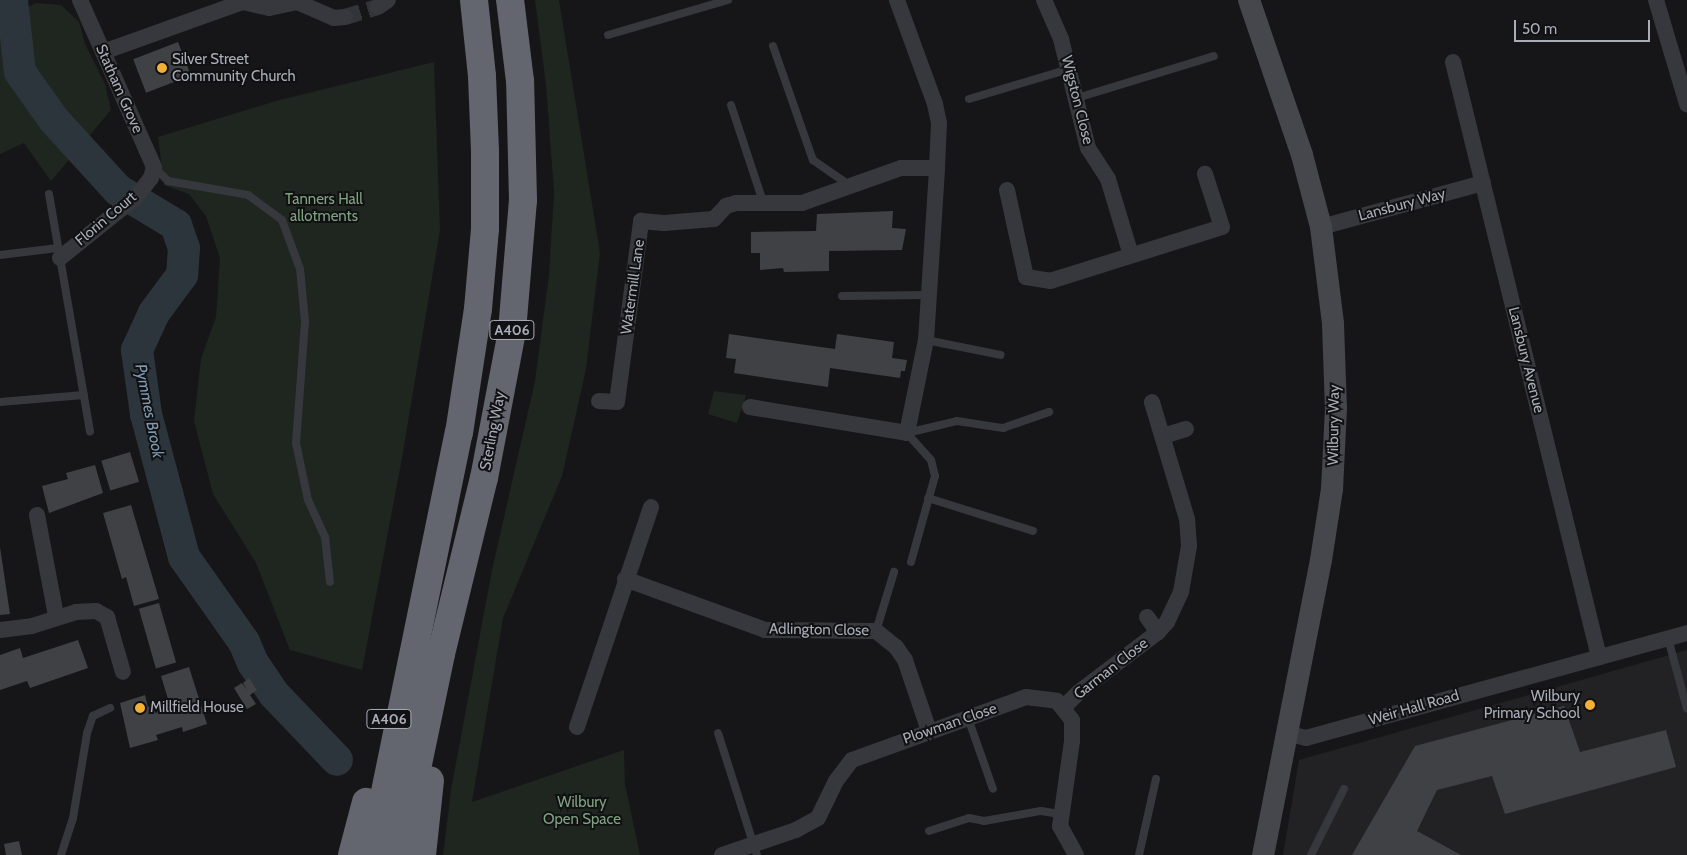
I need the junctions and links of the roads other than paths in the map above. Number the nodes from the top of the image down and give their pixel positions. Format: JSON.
{"nodes":[{"id":1,"x":80,"y":0,"type":"edge"},
{"id":2,"x":474,"y":0,"type":"edge"},
{"id":3,"x":510,"y":0,"type":"edge"},
{"id":4,"x":728,"y":0,"type":"edge"},
{"id":5,"x":897,"y":0,"type":"edge"},
{"id":6,"x":1044,"y":0,"type":"edge"},
{"id":7,"x":1250,"y":0,"type":"edge"},
{"id":8,"x":1656,"y":0,"type":"edge"},
{"id":9,"x":345,"y":18,"type":"tunnel mouth"},
{"id":10,"x":608,"y":35,"type":"dead end"},
{"id":11,"x":772,"y":46,"type":"dead end"},
{"id":12,"x":103,"y":52,"type":"junction"},
{"id":13,"x":1214,"y":56,"type":"dead end"},
{"id":14,"x":1453,"y":62,"type":"dead end"},
{"id":15,"x":1069,"y":69,"type":"junction"},
{"id":16,"x":1077,"y":98,"type":"junction"},
{"id":17,"x":969,"y":99,"type":"dead end"},
{"id":18,"x":1687,"y":104,"type":"edge"},
{"id":19,"x":731,"y":105,"type":"dead end"},
{"id":20,"x":937,"y":168,"type":"junction"},
{"id":21,"x":152,"y":172,"type":"junction"},
{"id":22,"x":1205,"y":174,"type":"dead end"},
{"id":23,"x":1483,"y":183,"type":"junction"},
{"id":24,"x":849,"y":186,"type":"junction"},
{"id":25,"x":1007,"y":190,"type":"dead end"},
{"id":26,"x":49,"y":194,"type":"dead end"},
{"id":27,"x":763,"y":202,"type":"junction"},
{"id":28,"x":1321,"y":227,"type":"junction"},
{"id":29,"x":59,"y":253,"type":"junction"},
{"id":30,"x":0,"y":255,"type":"edge"},
{"id":31,"x":1131,"y":255,"type":"junction"},
{"id":32,"x":929,"y":295,"type":"junction"},
{"id":33,"x":842,"y":296,"type":"dead end"},
{"id":34,"x":926,"y":340,"type":"junction"},
{"id":35,"x":1001,"y":355,"type":"dead end"},
{"id":36,"x":84,"y":395,"type":"junction"},
{"id":37,"x":599,"y":401,"type":"dead end"},
{"id":38,"x":0,"y":402,"type":"edge"},
{"id":39,"x":1152,"y":402,"type":"dead end"},
{"id":40,"x":750,"y":407,"type":"dead end"},
{"id":41,"x":1049,"y":412,"type":"dead end"},
{"id":42,"x":1186,"y":429,"type":"dead end"},
{"id":43,"x":90,"y":431,"type":"dead end"},
{"id":44,"x":907,"y":433,"type":"junction"},
{"id":45,"x":1164,"y":436,"type":"junction"},
{"id":46,"x":928,"y":498,"type":"junction"},
{"id":47,"x":650,"y":507,"type":"dead end"},
{"id":48,"x":37,"y":516,"type":"dead end"},
{"id":49,"x":1033,"y":531,"type":"dead end"},
{"id":50,"x":911,"y":562,"type":"dead end"},
{"id":51,"x":894,"y":572,"type":"dead end"},
{"id":52,"x":625,"y":579,"type":"junction"},
{"id":53,"x":330,"y":582,"type":"dead end"},
{"id":54,"x":426,"y":584,"type":"junction"},
{"id":55,"x":56,"y":616,"type":"junction"},
{"id":56,"x":1147,"y":617,"type":"dead end"},
{"id":57,"x":0,"y":630,"type":"edge"},
{"id":58,"x":876,"y":631,"type":"junction"},
{"id":59,"x":1158,"y":632,"type":"junction"},
{"id":60,"x":1687,"y":633,"type":"edge"},
{"id":61,"x":1668,"y":638,"type":"junction"},
{"id":62,"x":441,"y":654,"type":"junction"},
{"id":63,"x":1599,"y":657,"type":"junction"},
{"id":64,"x":123,"y":672,"type":"dead end"},
{"id":65,"x":1064,"y":707,"type":"junction"},
{"id":66,"x":110,"y":708,"type":"dead end"},
{"id":67,"x":1687,"y":709,"type":"edge"},
{"id":68,"x":968,"y":718,"type":"junction"},
{"id":69,"x":577,"y":727,"type":"dead end"},
{"id":70,"x":928,"y":731,"type":"junction"},
{"id":71,"x":718,"y":733,"type":"dead end"},
{"id":72,"x":1285,"y":733,"type":"junction"},
{"id":73,"x":1156,"y":779,"type":"dead end"},
{"id":74,"x":993,"y":788,"type":"dead end"},
{"id":75,"x":1344,"y":789,"type":"dead end"},
{"id":76,"x":1060,"y":814,"type":"junction"},
{"id":77,"x":929,"y":832,"type":"dead end"},
{"id":78,"x":755,"y":849,"type":"edge"},
{"id":79,"x":61,"y":855,"type":"edge"},
{"id":80,"x":352,"y":855,"type":"edge"},
{"id":81,"x":372,"y":855,"type":"edge"},
{"id":82,"x":399,"y":855,"type":"edge"},
{"id":83,"x":422,"y":855,"type":"edge"},
{"id":84,"x":722,"y":855,"type":"edge"},
{"id":85,"x":1076,"y":855,"type":"edge"},
{"id":86,"x":1139,"y":855,"type":"edge"},
{"id":87,"x":1263,"y":855,"type":"edge"},
{"id":88,"x":1311,"y":855,"type":"edge"}],
"edges":[{"from":1,"to":12,"type":"street","name":"Statham Grove"},
{"from":2,"to":54,"type":"highway","number":"A406"},
{"from":3,"to":62,"type":"highway","name":"Sterling Way","number":"A406"},
{"from":4,"to":10,"type":"lane"},
{"from":5,"to":20,"type":"street"},
{"from":6,"to":15,"type":"street","name":"Wigston Close"},
{"from":7,"to":28,"type":"street","name":"Wilbury Way"},
{"from":8,"to":18,"type":"street"},
{"from":9,"to":12,"type":"street"},
{"from":11,"to":24,"type":"lane"},
{"from":12,"to":21,"type":"street","name":"Statham Grove"},
{"from":13,"to":16,"type":"lane"},
{"from":14,"to":23,"type":"street","name":"Lansbury Avenue"},
{"from":15,"to":16,"type":"street","name":"Wigston Close"},
{"from":15,"to":17,"type":"lane"},
{"from":16,"to":31,"type":"street","name":"Wigston Close"},
{"from":19,"to":27,"type":"lane"},
{"from":20,"to":24,"type":"street","name":"Watermill Lane"},
{"from":20,"to":32,"type":"street"},
{"from":21,"to":29,"type":"street","name":"Florin Court"},
{"from":21,"to":53,"type":"lane"},
{"from":22,"to":31,"type":"street"},
{"from":23,"to":28,"type":"street","name":"Lansbury Way"},
{"from":23,"to":63,"type":"street","name":"Lansbury Avenue"},
{"from":24,"to":27,"type":"street","name":"Watermill Lane"},
{"from":25,"to":31,"type":"street"},
{"from":26,"to":29,"type":"lane"},
{"from":27,"to":37,"type":"street","name":"Watermill Lane"},
{"from":28,"to":72,"type":"street","name":"Wilbury Way"},
{"from":29,"to":30,"type":"lane"},
{"from":29,"to":36,"type":"lane"},
{"from":32,"to":33,"type":"lane"},
{"from":32,"to":34,"type":"street"},
{"from":34,"to":35,"type":"lane"},
{"from":34,"to":44,"type":"street"},
{"from":36,"to":38,"type":"lane"},
{"from":36,"to":43,"type":"lane"},
{"from":39,"to":45,"type":"street","name":"Garman Close"},
{"from":40,"to":44,"type":"street"},
{"from":41,"to":44,"type":"lane"},
{"from":42,"to":45,"type":"street"},
{"from":44,"to":46,"type":"lane"},
{"from":45,"to":59,"type":"street","name":"Garman Close"},
{"from":46,"to":49,"type":"lane"},
{"from":46,"to":50,"type":"lane"},
{"from":47,"to":52,"type":"street"},
{"from":48,"to":55,"type":"street"},
{"from":51,"to":58,"type":"lane"},
{"from":52,"to":58,"type":"street","name":"Adlington Close"},
{"from":52,"to":69,"type":"street"},
{"from":54,"to":80,"type":"highway","number":"A406"},
{"from":54,"to":81,"type":"highway","number":"A406"},
{"from":55,"to":57,"type":"street"},
{"from":55,"to":64,"type":"street"},
{"from":56,"to":59,"type":"street","name":"Garman Close"},
{"from":58,"to":70,"type":"street","name":"Adlington Close"},
{"from":59,"to":65,"type":"street","name":"Garman Close"},
{"from":60,"to":61,"type":"street","name":"Weir Hall Road"},
{"from":61,"to":63,"type":"street","name":"Weir Hall Road"},
{"from":61,"to":67,"type":"lane"},
{"from":62,"to":82,"type":"highway","name":"Sterling Way","number":"A406"},
{"from":62,"to":83,"type":"highway"},
{"from":63,"to":72,"type":"street","name":"Weir Hall Road"},
{"from":65,"to":68,"type":"street","name":"Plowman Close"},
{"from":65,"to":76,"type":"street"},
{"from":66,"to":79,"type":"lane"},
{"from":68,"to":70,"type":"street","name":"Plowman Close"},
{"from":68,"to":74,"type":"lane"},
{"from":70,"to":78,"type":"street","name":"Plowman Close"},
{"from":71,"to":78,"type":"lane"},
{"from":72,"to":87,"type":"street","name":"Wilbury Way"},
{"from":73,"to":86,"type":"lane"},
{"from":75,"to":88,"type":"lane"},
{"from":76,"to":77,"type":"lane"},
{"from":76,"to":85,"type":"street"},
{"from":78,"to":84,"type":"street","name":"Plowman Close"}]}
